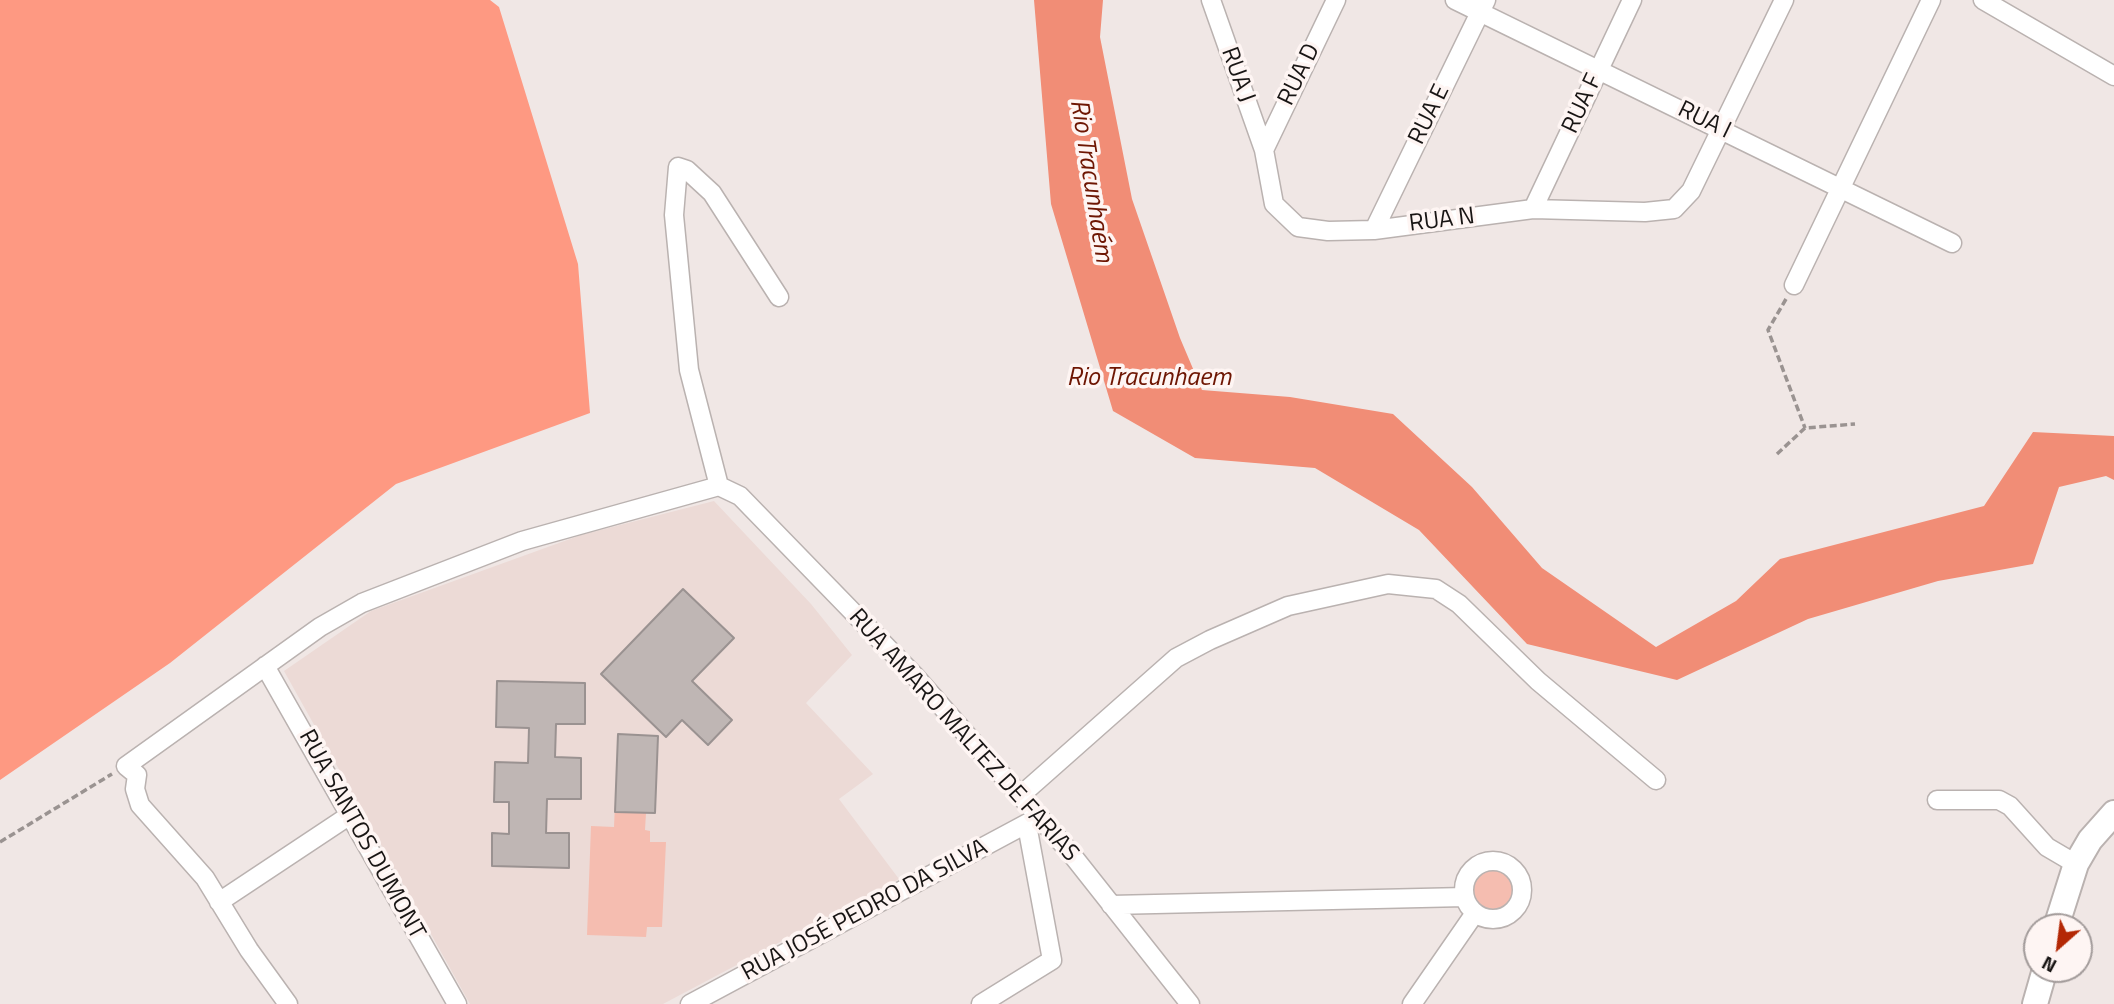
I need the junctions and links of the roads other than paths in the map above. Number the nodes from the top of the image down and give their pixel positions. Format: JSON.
{"nodes":[{"id":1,"x":1211,"y":0,"type":"edge"},
{"id":2,"x":1336,"y":0,"type":"edge"},
{"id":3,"x":1455,"y":0,"type":"edge"},
{"id":4,"x":1632,"y":0,"type":"edge"},
{"id":5,"x":1784,"y":0,"type":"edge"},
{"id":6,"x":1931,"y":0,"type":"edge"},
{"id":7,"x":1983,"y":0,"type":"edge"},
{"id":8,"x":1483,"y":6,"type":"edge"},
{"id":9,"x":1599,"y":70,"type":"junction"},
{"id":10,"x":2114,"y":76,"type":"edge"},
{"id":11,"x":1722,"y":130,"type":"junction"},
{"id":12,"x":1264,"y":150,"type":"junction"},
{"id":13,"x":1841,"y":188,"type":"junction"},
{"id":14,"x":1533,"y":209,"type":"junction"},
{"id":15,"x":1374,"y":230,"type":"junction"},
{"id":16,"x":1952,"y":243,"type":"dead end"},
{"id":17,"x":1794,"y":285,"type":"road end"},
{"id":18,"x":779,"y":297,"type":"dead end"},
{"id":19,"x":719,"y":486,"type":"junction"},
{"id":20,"x":265,"y":666,"type":"junction"},
{"id":21,"x":1656,"y":780,"type":"dead end"},
{"id":22,"x":1020,"y":796,"type":"junction"},
{"id":23,"x":1937,"y":800,"type":"dead end"},
{"id":24,"x":2114,"y":813,"type":"edge"},
{"id":25,"x":350,"y":815,"type":"junction"},
{"id":26,"x":1033,"y":821,"type":"junction"},
{"id":27,"x":2076,"y":864,"type":"junction"},
{"id":28,"x":1465,"y":897,"type":"junction"},
{"id":29,"x":219,"y":902,"type":"junction"},
{"id":30,"x":1111,"y":905,"type":"junction"},
{"id":31,"x":1475,"y":913,"type":"junction"},
{"id":32,"x":2060,"y":913,"type":"edge"},
{"id":33,"x":2041,"y":983,"type":"edge"},
{"id":34,"x":989,"y":1002,"type":"edge"},
{"id":35,"x":288,"y":1004,"type":"edge"},
{"id":36,"x":457,"y":1004,"type":"edge"},
{"id":37,"x":690,"y":1004,"type":"edge"},
{"id":38,"x":1190,"y":1004,"type":"edge"},
{"id":39,"x":1412,"y":1004,"type":"edge"},
{"id":40,"x":2035,"y":1004,"type":"edge"}],
"edges":[{"from":1,"to":12,"type":"street","name":"RUA J"},
{"from":2,"to":12,"type":"street","name":"RUA D"},
{"from":3,"to":8,"type":"street","name":"RUA I"},
{"from":4,"to":9,"type":"street","name":"RUA F"},
{"from":5,"to":11,"type":"street"},
{"from":6,"to":13,"type":"street"},
{"from":7,"to":10,"type":"street"},
{"from":8,"to":9,"type":"street","name":"RUA I"},
{"from":8,"to":15,"type":"street","name":"RUA E"},
{"from":9,"to":11,"type":"street","name":"RUA I"},
{"from":9,"to":14,"type":"street","name":"RUA F"},
{"from":11,"to":13,"type":"street","name":"RUA I"},
{"from":11,"to":14,"type":"street","name":"RUA N"},
{"from":12,"to":15,"type":"street","name":"RUA N"},
{"from":13,"to":16,"type":"street","name":"RUA I"},
{"from":13,"to":17,"type":"street"},
{"from":14,"to":15,"type":"street","name":"RUA N"},
{"from":18,"to":19,"type":"street"},
{"from":19,"to":20,"type":"street"},
{"from":19,"to":22,"type":"street","name":"RUA AMARO MALTEZ DE FARIAS"},
{"from":20,"to":25,"type":"street","name":"RUA SANTOS DUMONT"},
{"from":20,"to":29,"type":"street"},
{"from":21,"to":22,"type":"street"},
{"from":22,"to":26,"type":"street","name":"RUA AMARO MALTEZ DE FARIAS"},
{"from":23,"to":27,"type":"street"},
{"from":24,"to":27,"type":"street"},
{"from":25,"to":29,"type":"street"},
{"from":25,"to":36,"type":"street","name":"RUA SANTOS DUMONT"},
{"from":26,"to":30,"type":"street","name":"RUA AMARO MALTEZ DE FARIAS"},
{"from":26,"to":34,"type":"street"},
{"from":26,"to":37,"type":"street","name":"RUA JOSÉ PEDRO DA SILVA"},
{"from":27,"to":32,"type":"street"},
{"from":28,"to":30,"type":"street"},
{"from":28,"to":31,"type":"street"},
{"from":28,"to":31,"type":"street"},
{"from":29,"to":35,"type":"street"},
{"from":30,"to":38,"type":"street","name":"RUA AMARO MALTEZ DE FARIAS"},
{"from":31,"to":39,"type":"street"},
{"from":33,"to":40,"type":"street"}]}
